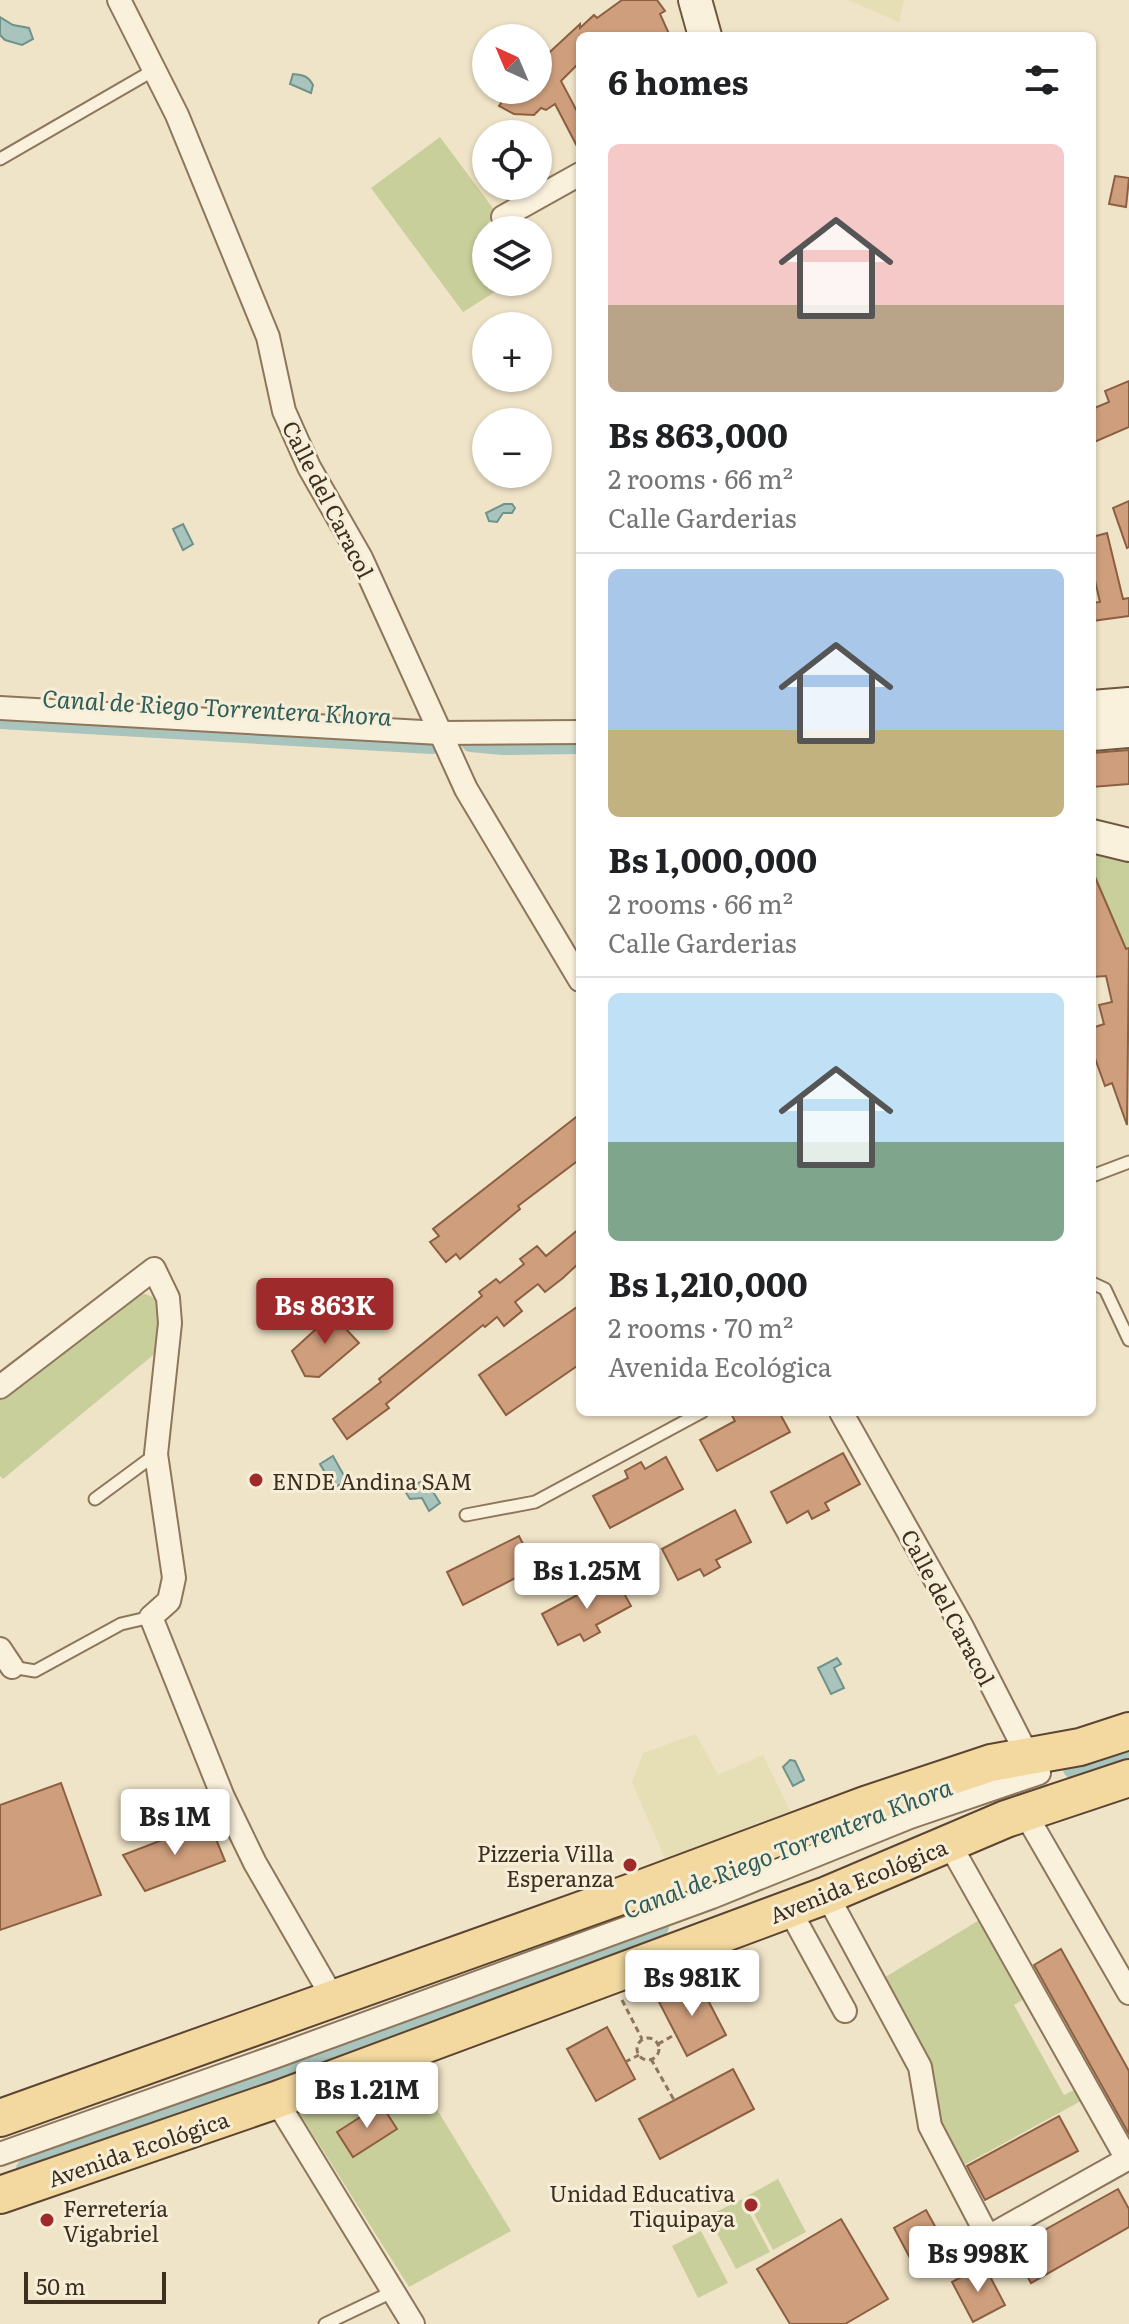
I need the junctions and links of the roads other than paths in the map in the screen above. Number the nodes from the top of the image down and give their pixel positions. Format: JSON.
{"nodes":[{"id":1,"x":119,"y":0,"type":"edge"},
{"id":2,"x":695,"y":0,"type":"edge"},
{"id":3,"x":704,"y":32,"type":"edge"},
{"id":4,"x":154,"y":70,"type":"junction"},
{"id":5,"x":0,"y":159,"type":"edge"},
{"id":6,"x":576,"y":176,"type":"edge"},
{"id":7,"x":505,"y":216,"type":"edge"},
{"id":8,"x":1129,"y":704,"type":"edge"},
{"id":9,"x":1096,"y":707,"type":"edge"},
{"id":10,"x":0,"y":708,"type":"edge"},
{"id":11,"x":1129,"y":731,"type":"edge"},
{"id":12,"x":576,"y":732,"type":"edge"},
{"id":13,"x":440,"y":733,"type":"junction"},
{"id":14,"x":1096,"y":734,"type":"edge"},
{"id":15,"x":1096,"y":837,"type":"edge"},
{"id":16,"x":1129,"y":845,"type":"edge"},
{"id":17,"x":576,"y":973,"type":"edge"},
{"id":18,"x":1129,"y":1162,"type":"edge"},
{"id":19,"x":1096,"y":1174,"type":"edge"},
{"id":20,"x":1096,"y":1285,"type":"edge"},
{"id":21,"x":1129,"y":1340,"type":"edge"},
{"id":22,"x":0,"y":1387,"type":"edge"},
{"id":23,"x":695,"y":1416,"type":"edge"},
{"id":24,"x":843,"y":1416,"type":"edge"},
{"id":25,"x":156,"y":1454,"type":"junction"},
{"id":26,"x":95,"y":1499,"type":"dead end"},
{"id":27,"x":466,"y":1515,"type":"dead end"},
{"id":28,"x":151,"y":1617,"type":"junction"},
{"id":29,"x":6,"y":1658,"type":"edge"},
{"id":30,"x":1129,"y":1731,"type":"edge"},
{"id":31,"x":1129,"y":1778,"type":"edge"},
{"id":32,"x":1036,"y":1786,"type":"junction"},
{"id":33,"x":949,"y":1843,"type":"junction"},
{"id":34,"x":827,"y":1895,"type":"junction"},
{"id":35,"x":789,"y":1909,"type":"junction"},
{"id":36,"x":1129,"y":1993,"type":"edge"},
{"id":37,"x":334,"y":2000,"type":"junction"},
{"id":38,"x":845,"y":2011,"type":"dead end"},
{"id":39,"x":276,"y":2100,"type":"junction"},
{"id":40,"x":0,"y":2118,"type":"edge"},
{"id":41,"x":0,"y":2154,"type":"edge"},
{"id":42,"x":1128,"y":2159,"type":"edge"},
{"id":43,"x":0,"y":2195,"type":"edge"},
{"id":44,"x":392,"y":2292,"type":"junction"},
{"id":45,"x":325,"y":2324,"type":"edge"},
{"id":46,"x":413,"y":2324,"type":"edge"}],
"edges":[{"from":1,"to":4,"type":"street","name":"Calle del Caracol"},
{"from":2,"to":3,"type":"main road"},
{"from":4,"to":5,"type":"lane"},
{"from":4,"to":13,"type":"street","name":"Calle del Caracol"},
{"from":6,"to":7,"type":"street"},
{"from":8,"to":9,"type":"main road"},
{"from":10,"to":13,"type":"street"},
{"from":11,"to":14,"type":"main road"},
{"from":12,"to":13,"type":"street"},
{"from":13,"to":17,"type":"street","name":"Calle del Caracol"},
{"from":15,"to":16,"type":"main road"},
{"from":18,"to":19,"type":"lane"},
{"from":20,"to":21,"type":"lane"},
{"from":22,"to":25,"type":"street"},
{"from":23,"to":27,"type":"lane"},
{"from":24,"to":32,"type":"street","name":"Calle del Caracol"},
{"from":25,"to":26,"type":"lane"},
{"from":25,"to":28,"type":"street"},
{"from":28,"to":29,"type":"lane"},
{"from":28,"to":37,"type":"street"},
{"from":30,"to":32,"type":"main road","name":"Avenida Ecológica"},
{"from":31,"to":32,"type":"main road","name":"Avenida Ecológica"},
{"from":32,"to":33,"type":"main road","name":"Avenida Ecológica"},
{"from":32,"to":36,"type":"street","name":"Calle del Caracol"},
{"from":32,"to":37,"type":"main road","name":"Avenida Ecológica"},
{"from":32,"to":41,"type":"street"},
{"from":33,"to":34,"type":"main road","name":"Avenida Ecológica"},
{"from":33,"to":42,"type":"street"},
{"from":34,"to":35,"type":"main road","name":"Avenida Ecológica"},
{"from":34,"to":42,"type":"street"},
{"from":35,"to":38,"type":"street"},
{"from":35,"to":39,"type":"main road","name":"Avenida Ecológica"},
{"from":37,"to":40,"type":"main road","name":"Avenida Ecológica"},
{"from":39,"to":43,"type":"main road","name":"Avenida Ecológica"},
{"from":39,"to":44,"type":"street"},
{"from":44,"to":45,"type":"lane"},
{"from":44,"to":46,"type":"street"}]}
